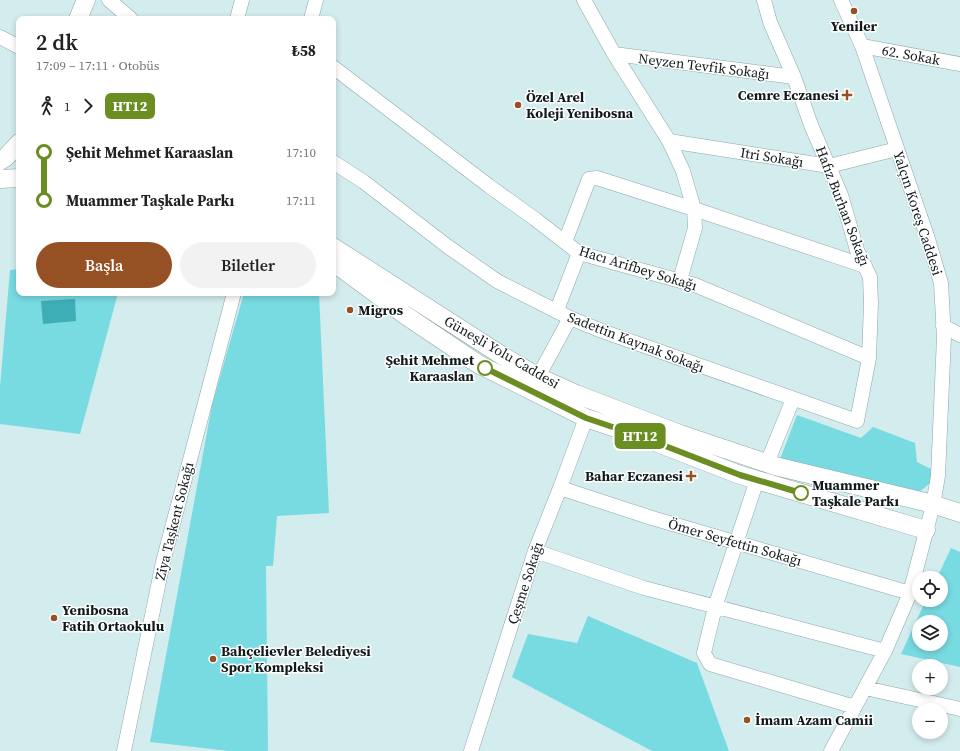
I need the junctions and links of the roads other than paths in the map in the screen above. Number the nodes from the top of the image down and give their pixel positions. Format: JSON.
{"nodes":[{"id":1,"x":86,"y":0,"type":"edge"},
{"id":2,"x":109,"y":0,"type":"edge"},
{"id":3,"x":242,"y":0,"type":"edge"},
{"id":4,"x":316,"y":0,"type":"edge"},
{"id":5,"x":584,"y":0,"type":"edge"},
{"id":6,"x":764,"y":0,"type":"edge"},
{"id":7,"x":841,"y":0,"type":"edge"},
{"id":8,"x":79,"y":16,"type":"edge"},
{"id":9,"x":128,"y":16,"type":"edge"},
{"id":10,"x":238,"y":16,"type":"edge"},
{"id":11,"x":312,"y":16,"type":"edge"},
{"id":12,"x":0,"y":36,"type":"edge"},
{"id":13,"x":16,"y":45,"type":"edge"},
{"id":14,"x":862,"y":46,"type":"junction"},
{"id":15,"x":614,"y":54,"type":"junction"},
{"id":16,"x":960,"y":64,"type":"edge"},
{"id":17,"x":336,"y":69,"type":"edge"},
{"id":18,"x":794,"y":77,"type":"junction"},
{"id":19,"x":669,"y":141,"type":"junction"},
{"id":20,"x":16,"y":146,"type":"edge"},
{"id":21,"x":897,"y":149,"type":"junction"},
{"id":22,"x":0,"y":161,"type":"edge"},
{"id":23,"x":336,"y":164,"type":"edge"},
{"id":24,"x":829,"y":166,"type":"junction"},
{"id":25,"x":0,"y":167,"type":"edge"},
{"id":26,"x":16,"y":167,"type":"edge"},
{"id":27,"x":16,"y":178,"type":"edge"},
{"id":28,"x":0,"y":179,"type":"edge"},
{"id":29,"x":694,"y":209,"type":"junction"},
{"id":30,"x":565,"y":242,"type":"junction"},
{"id":31,"x":336,"y":249,"type":"edge"},
{"id":32,"x":580,"y":253,"type":"junction"},
{"id":33,"x":336,"y":264,"type":"edge"},
{"id":34,"x":865,"y":266,"type":"junction"},
{"id":35,"x":680,"y":280,"type":"junction"},
{"id":36,"x":233,"y":296,"type":"edge"},
{"id":37,"x":557,"y":310,"type":"junction"},
{"id":38,"x":570,"y":318,"type":"junction"},
{"id":39,"x":943,"y":326,"type":"junction"},
{"id":40,"x":960,"y":335,"type":"edge"},
{"id":41,"x":869,"y":358,"type":"junction"},
{"id":42,"x":538,"y":377,"type":"junction"},
{"id":43,"x":793,"y":399,"type":"junction"},
{"id":44,"x":586,"y":418,"type":"junction"},
{"id":45,"x":857,"y":422,"type":"joint"},
{"id":46,"x":767,"y":463,"type":"junction"},
{"id":47,"x":757,"y":480,"type":"junction"},
{"id":48,"x":560,"y":488,"type":"junction"},
{"id":49,"x":933,"y":505,"type":"junction"},
{"id":50,"x":960,"y":513,"type":"edge"},
{"id":51,"x":926,"y":530,"type":"junction"},
{"id":52,"x":736,"y":542,"type":"junction"},
{"id":53,"x":535,"y":551,"type":"junction"},
{"id":54,"x":910,"y":593,"type":"junction"},
{"id":55,"x":715,"y":607,"type":"junction"},
{"id":56,"x":885,"y":651,"type":"junction"},
{"id":57,"x":865,"y":688,"type":"junction"},
{"id":58,"x":855,"y":707,"type":"junction"},
{"id":59,"x":960,"y":710,"type":"edge"},
{"id":60,"x":124,"y":751,"type":"edge"},
{"id":61,"x":471,"y":751,"type":"edge"},
{"id":62,"x":831,"y":751,"type":"edge"}],
"edges":[{"from":1,"to":8,"type":"main road"},
{"from":2,"to":9,"type":"street"},
{"from":3,"to":10,"type":"street"},
{"from":4,"to":11,"type":"street"},
{"from":5,"to":15,"type":"street"},
{"from":6,"to":18,"type":"street","name":"Hafız Burhan Sokağı"},
{"from":7,"to":14,"type":"street","name":"Yalçın Koreş Caddesi"},
{"from":12,"to":13,"type":"street"},
{"from":14,"to":16,"type":"street","name":"62. Sokak"},
{"from":14,"to":21,"type":"street","name":"Yalçın Koreş Caddesi"},
{"from":15,"to":18,"type":"street","name":"Neyzen Tevfik Sokağı"},
{"from":15,"to":19,"type":"street"},
{"from":17,"to":30,"type":"street","name":"Hacı Arifbey Sokağı"},
{"from":18,"to":24,"type":"street","name":"Hafız Burhan Sokağı"},
{"from":19,"to":24,"type":"street","name":"Itri Sokağı"},
{"from":19,"to":29,"type":"street"},
{"from":20,"to":22,"type":"main road"},
{"from":21,"to":24,"type":"street","name":"Itri Sokağı"},
{"from":21,"to":39,"type":"street","name":"Yalçın Koreş Caddesi"},
{"from":23,"to":37,"type":"street","name":"Sadettin Kaynak Sokağı"},
{"from":24,"to":34,"type":"street","name":"Hafız Burhan Sokağı"},
{"from":25,"to":26,"type":"main road"},
{"from":27,"to":28,"type":"main road"},
{"from":29,"to":30,"type":"street"},
{"from":29,"to":34,"type":"street"},
{"from":29,"to":35,"type":"street"},
{"from":30,"to":32,"type":"street","name":"Hacı Arifbey Sokağı"},
{"from":31,"to":42,"type":"main road","name":"Güneşli Yolu Caddesi"},
{"from":32,"to":35,"type":"street","name":"Hacı Arifbey Sokağı"},
{"from":32,"to":37,"type":"street"},
{"from":33,"to":44,"type":"main road","name":"Güneşli Yolu Caddesi"},
{"from":34,"to":41,"type":"street","name":"Hafız Burhan Sokağı"},
{"from":35,"to":41,"type":"street","name":"Hacı Arifbey Sokağı"},
{"from":36,"to":60,"type":"street","name":"Ziya Taşkent Sokağı"},
{"from":37,"to":38,"type":"street","name":"Sadettin Kaynak Sokağı"},
{"from":38,"to":42,"type":"street"},
{"from":38,"to":43,"type":"street","name":"Sadettin Kaynak Sokağı"},
{"from":39,"to":40,"type":"street"},
{"from":39,"to":49,"type":"street","name":"Yalçın Koreş Caddesi"},
{"from":41,"to":45,"type":"street","name":"Hafız Burhan Sokağı"},
{"from":42,"to":46,"type":"main road","name":"Güneşli Yolu Caddesi"},
{"from":43,"to":45,"type":"street","name":"Sadettin Kaynak Sokağı"},
{"from":43,"to":46,"type":"street"},
{"from":44,"to":47,"type":"main road","name":"Güneşli Yolu Caddesi"},
{"from":44,"to":48,"type":"street","name":"Çeşme Sokağı"},
{"from":46,"to":49,"type":"main road","name":"Güneşli Yolu Caddesi"},
{"from":47,"to":51,"type":"main road","name":"Güneşli Yolu Caddesi"},
{"from":47,"to":52,"type":"street"},
{"from":48,"to":52,"type":"street","name":"Ömer Seyfettin Sokağı"},
{"from":48,"to":53,"type":"street","name":"Çeşme Sokağı"},
{"from":49,"to":50,"type":"main road","name":"Güneşli Yolu Caddesi"},
{"from":49,"to":51,"type":"street","name":"Yalçın Koreş Caddesi"},
{"from":51,"to":54,"type":"street","name":"Yalçın Koreş Caddesi"},
{"from":52,"to":54,"type":"street","name":"Ömer Seyfettin Sokağı"},
{"from":52,"to":55,"type":"street"},
{"from":53,"to":55,"type":"street"},
{"from":53,"to":61,"type":"street","name":"Çeşme Sokağı"},
{"from":54,"to":56,"type":"street","name":"Yalçın Koreş Caddesi"},
{"from":55,"to":56,"type":"street"},
{"from":55,"to":58,"type":"street"},
{"from":56,"to":57,"type":"street","name":"Yalçın Koreş Caddesi"},
{"from":57,"to":58,"type":"street","name":"Yalçın Koreş Caddesi"},
{"from":57,"to":59,"type":"street"},
{"from":58,"to":62,"type":"street","name":"Yalçın Koreş Caddesi"}]}
